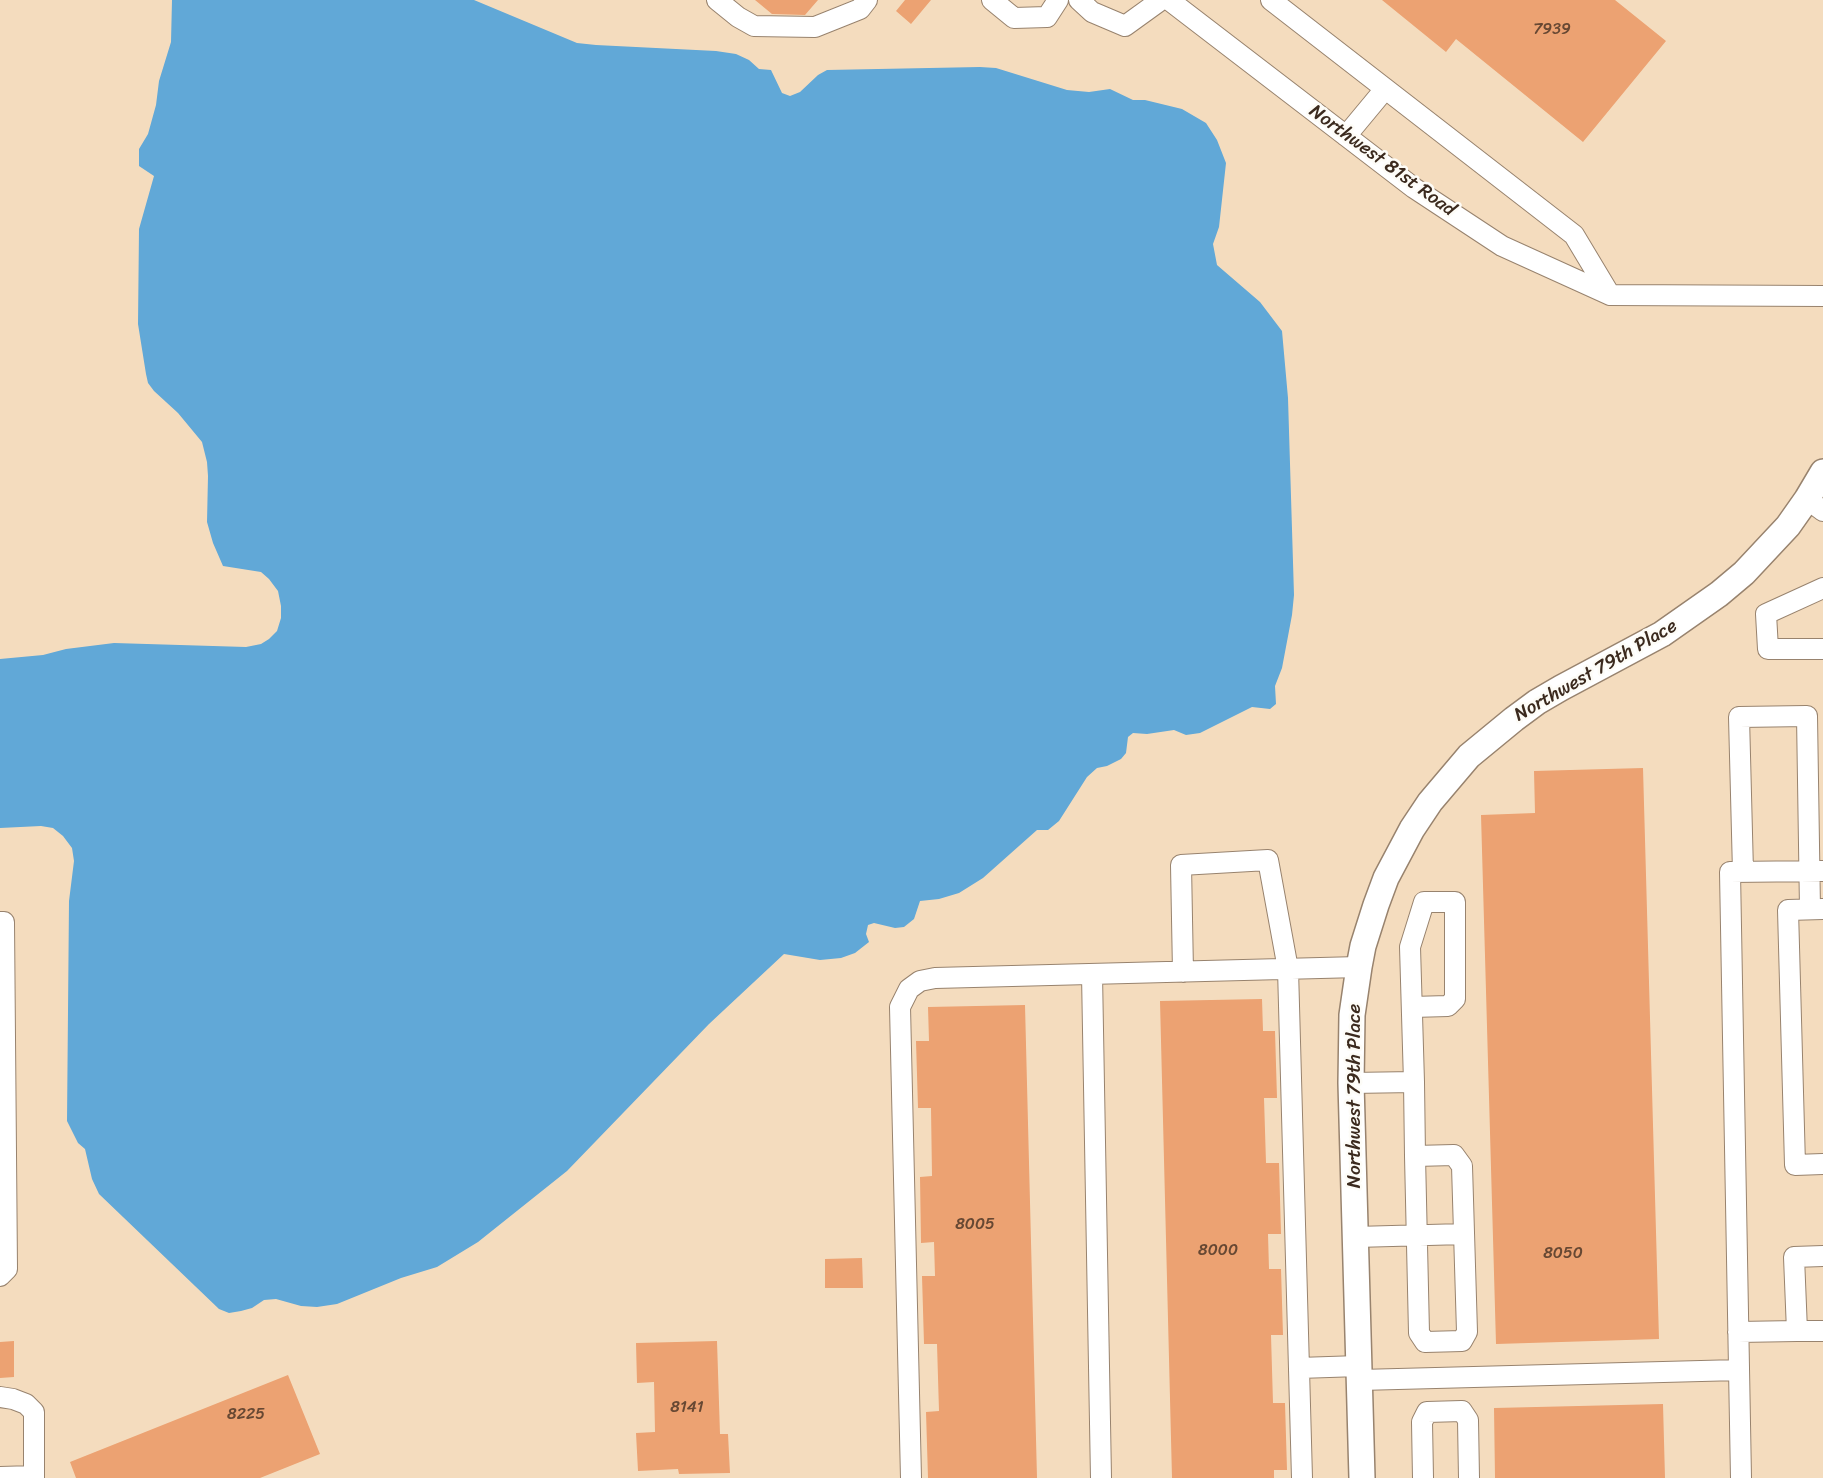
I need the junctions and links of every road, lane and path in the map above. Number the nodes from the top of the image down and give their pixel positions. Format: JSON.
{"nodes":[{"id":1,"x":717,"y":0,"type":"edge"},
{"id":2,"x":867,"y":0,"type":"edge"},
{"id":3,"x":992,"y":0,"type":"edge"},
{"id":4,"x":1058,"y":0,"type":"edge"},
{"id":5,"x":1079,"y":0,"type":"edge"},
{"id":6,"x":1161,"y":0,"type":"edge"},
{"id":7,"x":1170,"y":0,"type":"edge"},
{"id":8,"x":1271,"y":0,"type":"edge"},
{"id":9,"x":1385,"y":89,"type":"junction"},
{"id":10,"x":1346,"y":136,"type":"junction"},
{"id":11,"x":1610,"y":295,"type":"junction"},
{"id":12,"x":1823,"y":296,"type":"edge"},
{"id":13,"x":1823,"y":472,"type":"edge"},
{"id":14,"x":1815,"y":505,"type":"edge"},
{"id":15,"x":1823,"y":588,"type":"edge"},
{"id":16,"x":1823,"y":649,"type":"edge"},
{"id":17,"x":1816,"y":871,"type":"edge"},
{"id":18,"x":1743,"y":872,"type":"junction"},
{"id":19,"x":1817,"y":909,"type":"edge"},
{"id":20,"x":0,"y":922,"type":"edge"},
{"id":21,"x":1359,"y":967,"type":"junction"},
{"id":22,"x":1288,"y":969,"type":"junction"},
{"id":23,"x":1183,"y":972,"type":"junction"},
{"id":24,"x":1092,"y":974,"type":"junction"},
{"id":25,"x":1412,"y":1007,"type":"junction"},
{"id":26,"x":1414,"y":1082,"type":"junction"},
{"id":27,"x":1352,"y":1083,"type":"junction"},
{"id":28,"x":1415,"y":1156,"type":"junction"},
{"id":29,"x":1823,"y":1164,"type":"edge"},
{"id":30,"x":1464,"y":1234,"type":"junction"},
{"id":31,"x":1416,"y":1236,"type":"junction"},
{"id":32,"x":1356,"y":1237,"type":"junction"},
{"id":33,"x":1823,"y":1256,"type":"edge"},
{"id":34,"x":0,"y":1276,"type":"edge"},
{"id":35,"x":1797,"y":1331,"type":"junction"},
{"id":36,"x":1823,"y":1331,"type":"edge"},
{"id":37,"x":1738,"y":1332,"type":"junction"},
{"id":38,"x":1299,"y":1368,"type":"junction"},
{"id":39,"x":1739,"y":1370,"type":"junction"},
{"id":40,"x":1360,"y":1373,"type":"junction"},
{"id":41,"x":0,"y":1398,"type":"edge"},
{"id":42,"x":0,"y":1477,"type":"edge"},
{"id":43,"x":34,"y":1477,"type":"edge"},
{"id":44,"x":911,"y":1478,"type":"edge"},
{"id":45,"x":1101,"y":1478,"type":"edge"},
{"id":46,"x":1302,"y":1478,"type":"edge"},
{"id":47,"x":1362,"y":1478,"type":"edge"},
{"id":48,"x":1423,"y":1478,"type":"edge"},
{"id":49,"x":1469,"y":1478,"type":"edge"},
{"id":50,"x":1741,"y":1478,"type":"edge"}],
"edges":[{"from":1,"to":2,"type":"street"},
{"from":3,"to":4,"type":"street"},
{"from":5,"to":6,"type":"street"},
{"from":7,"to":10,"type":"street","name":"Northwest 81st Road"},
{"from":8,"to":9,"type":"street"},
{"from":9,"to":10,"type":"street"},
{"from":9,"to":11,"type":"street"},
{"from":10,"to":11,"type":"street","name":"Northwest 81st Road"},
{"from":11,"to":12,"type":"street"},
{"from":13,"to":14,"type":"main road","name":"Northwest 79th Place"},
{"from":14,"to":21,"type":"main road","name":"Northwest 79th Place"},
{"from":15,"to":16,"type":"street"},
{"from":17,"to":18,"type":"street"},
{"from":17,"to":18,"type":"street"},
{"from":17,"to":19,"type":"street"},
{"from":18,"to":37,"type":"street"},
{"from":19,"to":29,"type":"street"},
{"from":20,"to":34,"type":"street"},
{"from":21,"to":22,"type":"street"},
{"from":21,"to":27,"type":"main road","name":"Northwest 79th Place"},
{"from":22,"to":23,"type":"street"},
{"from":22,"to":23,"type":"street"},
{"from":22,"to":38,"type":"street"},
{"from":23,"to":24,"type":"street"},
{"from":24,"to":44,"type":"street"},
{"from":24,"to":45,"type":"street"},
{"from":25,"to":25,"type":"street"},
{"from":25,"to":26,"type":"street"},
{"from":26,"to":27,"type":"street"},
{"from":26,"to":28,"type":"street"},
{"from":27,"to":32,"type":"main road","name":"Northwest 79th Place"},
{"from":28,"to":30,"type":"street"},
{"from":28,"to":31,"type":"street"},
{"from":30,"to":31,"type":"street"},
{"from":30,"to":31,"type":"street"},
{"from":31,"to":32,"type":"street"},
{"from":32,"to":40,"type":"main road","name":"Northwest 79th Place"},
{"from":33,"to":35,"type":"street"},
{"from":35,"to":36,"type":"street"},
{"from":35,"to":37,"type":"street"},
{"from":37,"to":39,"type":"street"},
{"from":38,"to":40,"type":"street"},
{"from":38,"to":46,"type":"street"},
{"from":39,"to":40,"type":"street"},
{"from":39,"to":50,"type":"street"},
{"from":40,"to":47,"type":"main road","name":"Northwest 79th Place"},
{"from":41,"to":43,"type":"street"},
{"from":42,"to":43,"type":"street"},
{"from":48,"to":49,"type":"street"}]}
